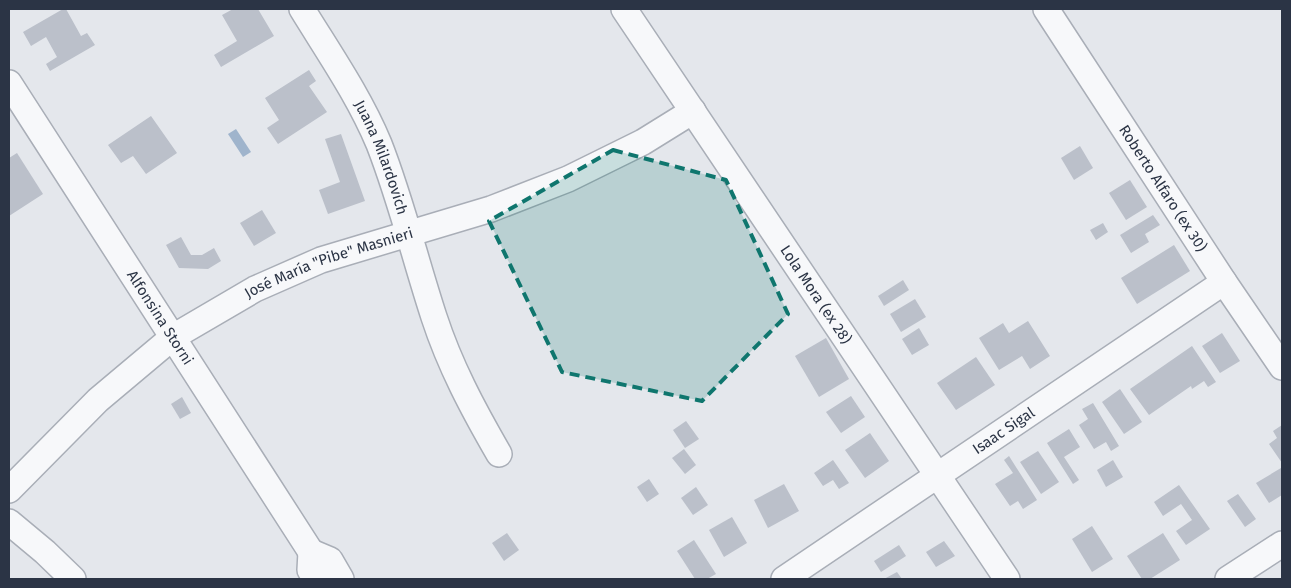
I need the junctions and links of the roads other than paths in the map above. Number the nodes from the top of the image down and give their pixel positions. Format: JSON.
{"nodes":[{"id":1,"x":302,"y":9,"type":"edge"},
{"id":2,"x":624,"y":9,"type":"edge"},
{"id":3,"x":1046,"y":9,"type":"edge"},
{"id":4,"x":9,"y":83,"type":"edge"},
{"id":5,"x":693,"y":111,"type":"junction"},
{"id":6,"x":410,"y":233,"type":"junction"},
{"id":7,"x":1224,"y":282,"type":"junction"},
{"id":8,"x":173,"y":337,"type":"junction"},
{"id":9,"x":1282,"y":367,"type":"edge"},
{"id":10,"x":499,"y":454,"type":"dead end"},
{"id":11,"x":939,"y":476,"type":"junction"},
{"id":12,"x":9,"y":490,"type":"edge"},
{"id":13,"x":9,"y":522,"type":"edge"},
{"id":14,"x":1282,"y":544,"type":"edge"},
{"id":15,"x":311,"y":552,"type":"junction"},
{"id":16,"x":73,"y":579,"type":"edge"},
{"id":17,"x":316,"y":579,"type":"edge"},
{"id":18,"x":341,"y":579,"type":"edge"},
{"id":19,"x":784,"y":579,"type":"edge"},
{"id":20,"x":1007,"y":579,"type":"edge"},
{"id":21,"x":1228,"y":579,"type":"edge"}],
"edges":[{"from":1,"to":6,"type":"street","name":"Juana Milardovich"},
{"from":2,"to":5,"type":"street","name":"Lola Mora (ex 28)"},
{"from":3,"to":7,"type":"street","name":"Roberto Alfaro (ex 30)"},
{"from":4,"to":8,"type":"street","name":"Alfonsina Storni"},
{"from":5,"to":6,"type":"street","name":"José María \"Pibe\" Masnieri"},
{"from":5,"to":11,"type":"street","name":"Lola Mora (ex 28)"},
{"from":6,"to":8,"type":"street","name":"José María \"Pibe\" Masnieri"},
{"from":6,"to":10,"type":"street","name":"Juana Milardovich"},
{"from":7,"to":9,"type":"street","name":"Roberto Alfaro (ex 30)"},
{"from":7,"to":11,"type":"street","name":"Isaac Sigal"},
{"from":8,"to":12,"type":"street","name":"José María \"Pibe\" Masnieri"},
{"from":8,"to":15,"type":"street","name":"Alfonsina Storni"},
{"from":11,"to":19,"type":"street","name":"Isaac Sigal"},
{"from":11,"to":20,"type":"street","name":"Lola Mora (ex 28)"},
{"from":13,"to":16,"type":"street"},
{"from":14,"to":21,"type":"street"},
{"from":15,"to":17,"type":"street","name":"Alfonsina Storni"},
{"from":15,"to":18,"type":"street","name":"Alfonsina Storni"}]}
